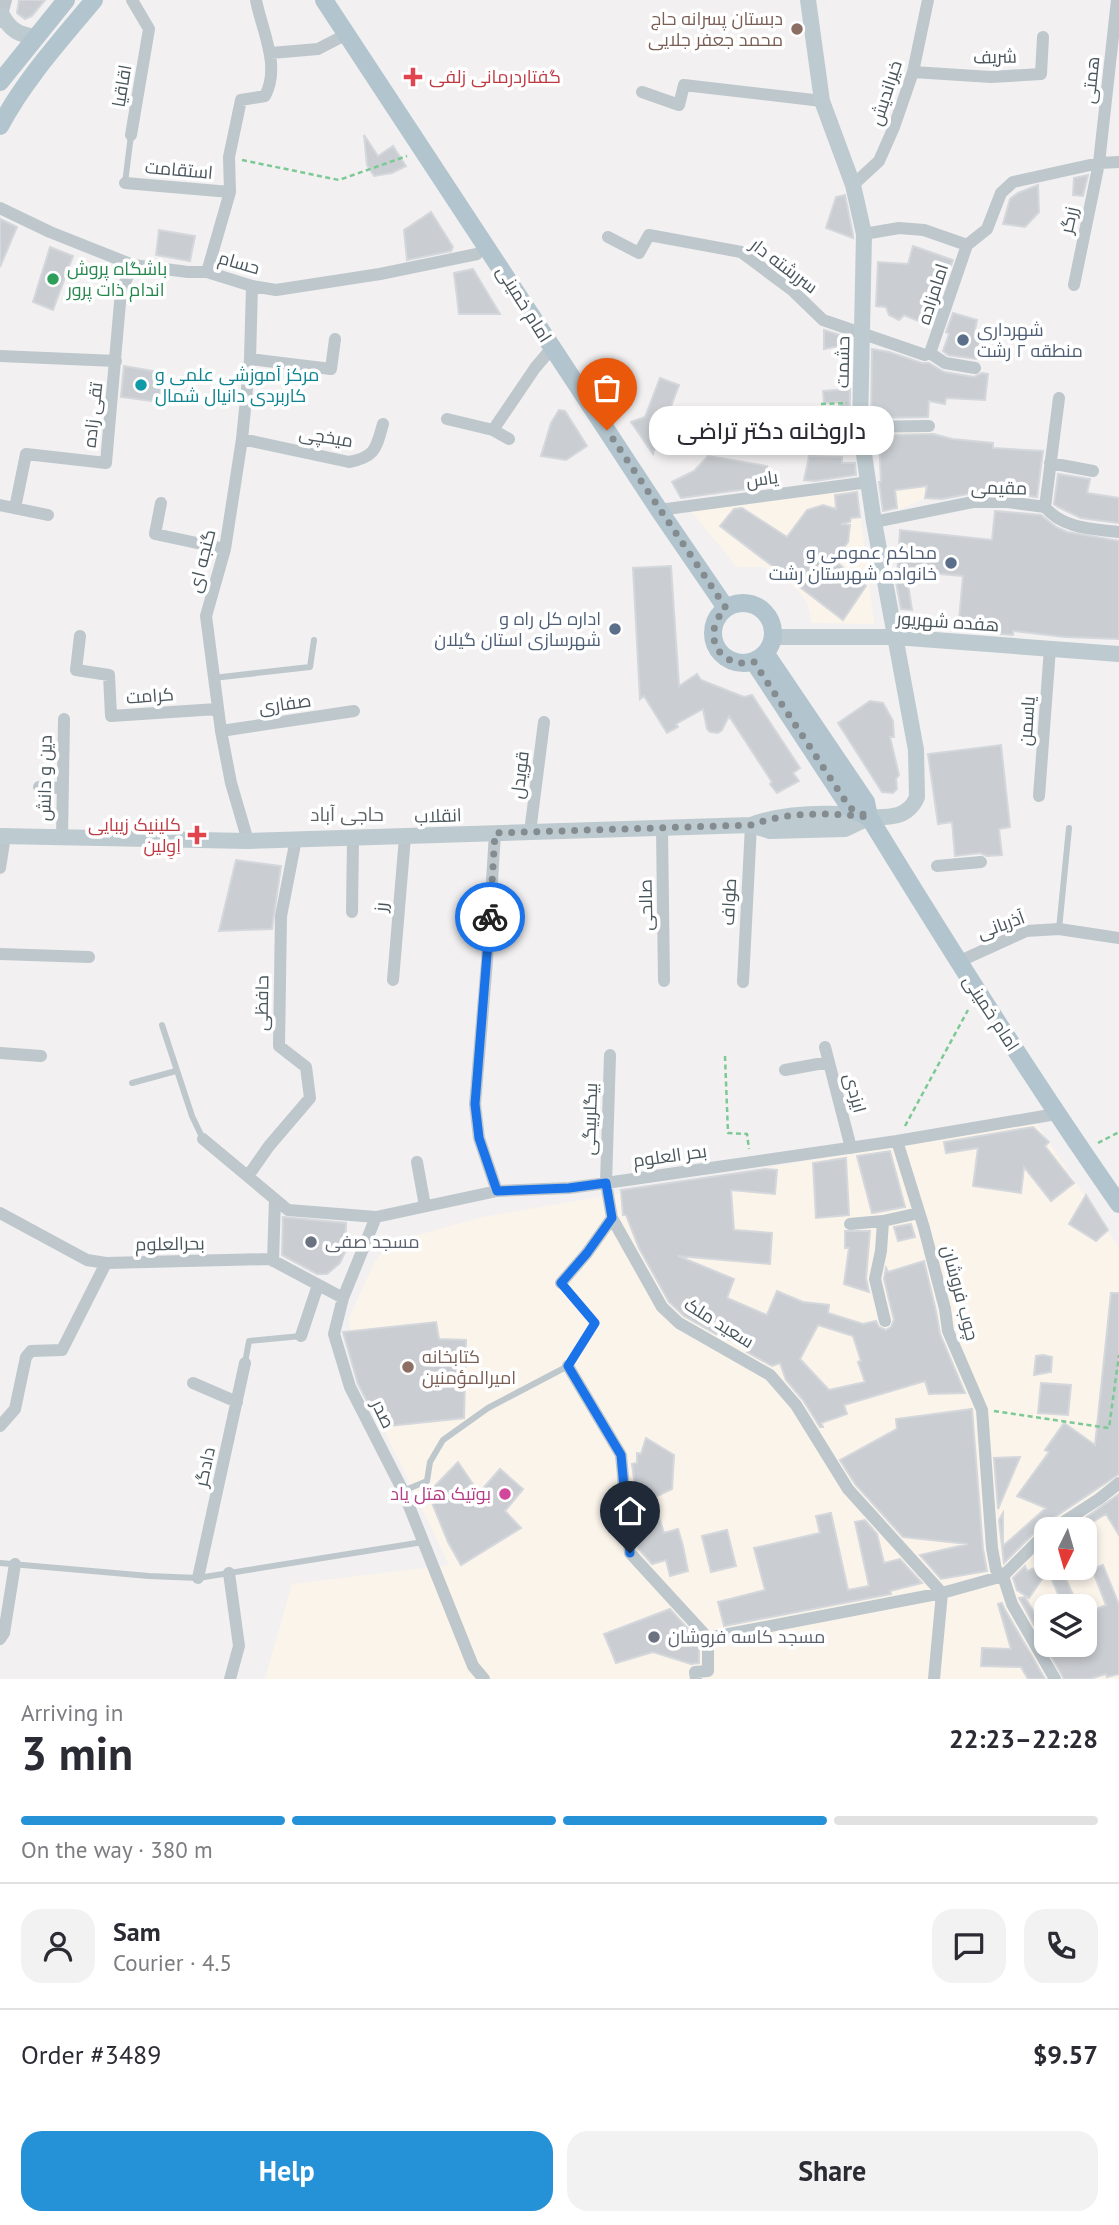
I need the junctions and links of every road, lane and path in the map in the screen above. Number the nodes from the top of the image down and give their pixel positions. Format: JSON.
{"nodes":[{"id":1,"x":66,"y":0,"type":"edge"},
{"id":2,"x":94,"y":0,"type":"edge"},
{"id":3,"x":132,"y":0,"type":"edge"},
{"id":4,"x":256,"y":0,"type":"edge"},
{"id":5,"x":324,"y":0,"type":"edge"},
{"id":6,"x":808,"y":0,"type":"edge"},
{"id":7,"x":928,"y":0,"type":"edge"},
{"id":8,"x":1117,"y":0,"type":"edge"},
{"id":9,"x":2,"y":12,"type":"edge"},
{"id":10,"x":346,"y":34,"type":"junction"},
{"id":11,"x":36,"y":37,"type":"junction"},
{"id":12,"x":1043,"y":37,"type":"dead end"},
{"id":13,"x":271,"y":53,"type":"junction"},
{"id":14,"x":7,"y":62,"type":"edge"},
{"id":15,"x":913,"y":72,"type":"junction"},
{"id":16,"x":0,"y":82,"type":"edge"},
{"id":17,"x":642,"y":92,"type":"dead end"},
{"id":18,"x":1113,"y":100,"type":"edge"},
{"id":19,"x":822,"y":101,"type":"junction"},
{"id":20,"x":0,"y":125,"type":"edge"},
{"id":21,"x":131,"y":135,"type":"joint"},
{"id":22,"x":424,"y":150,"type":"junction"},
{"id":23,"x":229,"y":157,"type":"junction"},
{"id":24,"x":1119,"y":162,"type":"edge"},
{"id":25,"x":1099,"y":163,"type":"junction"},
{"id":26,"x":125,"y":183,"type":"joint"},
{"id":27,"x":853,"y":185,"type":"junction"},
{"id":28,"x":230,"y":192,"type":"junction"},
{"id":29,"x":0,"y":208,"type":"edge"},
{"id":30,"x":864,"y":234,"type":"junction"},
{"id":31,"x":608,"y":237,"type":"dead end"},
{"id":32,"x":967,"y":246,"type":"junction"},
{"id":33,"x":483,"y":252,"type":"junction"},
{"id":34,"x":133,"y":265,"type":"junction"},
{"id":35,"x":206,"y":272,"type":"junction"},
{"id":36,"x":1074,"y":285,"type":"dead end"},
{"id":37,"x":252,"y":286,"type":"junction"},
{"id":38,"x":863,"y":334,"type":"junction"},
{"id":39,"x":335,"y":339,"type":"dead end"},
{"id":40,"x":552,"y":348,"type":"junction"},
{"id":41,"x":930,"y":353,"type":"junction"},
{"id":42,"x":0,"y":356,"type":"edge"},
{"id":43,"x":250,"y":359,"type":"junction"},
{"id":44,"x":116,"y":361,"type":"junction"},
{"id":45,"x":975,"y":368,"type":"dead end"},
{"id":46,"x":1059,"y":398,"type":"dead end"},
{"id":47,"x":861,"y":402,"type":"junction"},
{"id":48,"x":821,"y":404,"type":"dead end"},
{"id":49,"x":447,"y":419,"type":"dead end"},
{"id":50,"x":383,"y":424,"type":"dead end"},
{"id":51,"x":929,"y":426,"type":"dead end"},
{"id":52,"x":860,"y":427,"type":"junction"},
{"id":53,"x":493,"y":430,"type":"junction"},
{"id":54,"x":242,"y":439,"type":"junction"},
{"id":55,"x":509,"y":439,"type":"dead end"},
{"id":56,"x":1050,"y":463,"type":"junction"},
{"id":57,"x":1093,"y":471,"type":"dead end"},
{"id":58,"x":869,"y":482,"type":"junction"},
{"id":59,"x":161,"y":503,"type":"dead end"},
{"id":60,"x":0,"y":505,"type":"edge"},
{"id":61,"x":1045,"y":507,"type":"junction"},
{"id":62,"x":15,"y":508,"type":"junction"},
{"id":63,"x":659,"y":510,"type":"junction"},
{"id":64,"x":48,"y":514,"type":"dead end"},
{"id":65,"x":874,"y":522,"type":"junction"},
{"id":66,"x":1119,"y":532,"type":"edge"},
{"id":67,"x":225,"y":549,"type":"junction"},
{"id":68,"x":726,"y":608,"type":"junction"},
{"id":69,"x":890,"y":608,"type":"junction"},
{"id":70,"x":80,"y":636,"type":"dead end"},
{"id":71,"x":774,"y":637,"type":"junction"},
{"id":72,"x":872,"y":637,"type":"junction"},
{"id":73,"x":895,"y":637,"type":"junction"},
{"id":74,"x":314,"y":640,"type":"dead end"},
{"id":75,"x":1050,"y":649,"type":"junction"},
{"id":76,"x":1119,"y":654,"type":"edge"},
{"id":77,"x":760,"y":658,"type":"junction"},
{"id":78,"x":213,"y":678,"type":"junction"},
{"id":79,"x":217,"y":709,"type":"junction"},
{"id":80,"x":354,"y":711,"type":"dead end"},
{"id":81,"x":64,"y":719,"type":"dead end"},
{"id":82,"x":544,"y":723,"type":"dead end"},
{"id":83,"x":221,"y":731,"type":"junction"},
{"id":84,"x":39,"y":787,"type":"dead end"},
{"id":85,"x":62,"y":788,"type":"junction"},
{"id":86,"x":1039,"y":796,"type":"dead end"},
{"id":87,"x":869,"y":817,"type":"junction"},
{"id":88,"x":751,"y":825,"type":"junction"},
{"id":89,"x":662,"y":828,"type":"junction"},
{"id":90,"x":1069,"y":828,"type":"dead end"},
{"id":91,"x":530,"y":832,"type":"junction"},
{"id":92,"x":495,"y":833,"type":"junction"},
{"id":93,"x":2,"y":836,"type":"edge"},
{"id":94,"x":405,"y":837,"type":"junction"},
{"id":95,"x":62,"y":838,"type":"junction"},
{"id":96,"x":296,"y":839,"type":"junction"},
{"id":97,"x":354,"y":839,"type":"junction"},
{"id":98,"x":248,"y":841,"type":"junction"},
{"id":99,"x":981,"y":862,"type":"dead end"},
{"id":100,"x":937,"y":866,"type":"dead end"},
{"id":101,"x":0,"y":867,"type":"edge"},
{"id":102,"x":352,"y":912,"type":"dead end"},
{"id":103,"x":1059,"y":929,"type":"junction"},
{"id":104,"x":1119,"y":938,"type":"edge"},
{"id":105,"x":0,"y":954,"type":"edge"},
{"id":106,"x":89,"y":957,"type":"dead end"},
{"id":107,"x":958,"y":962,"type":"junction"},
{"id":108,"x":393,"y":980,"type":"dead end"},
{"id":109,"x":664,"y":981,"type":"dead end"},
{"id":110,"x":743,"y":982,"type":"dead end"},
{"id":111,"x":968,"y":1010,"type":"dead end"},
{"id":112,"x":162,"y":1025,"type":"dead end"},
{"id":113,"x":825,"y":1047,"type":"dead end"},
{"id":114,"x":0,"y":1054,"type":"edge"},
{"id":115,"x":610,"y":1055,"type":"dead end"},
{"id":116,"x":41,"y":1056,"type":"dead end"},
{"id":117,"x":724,"y":1056,"type":"dead end"},
{"id":118,"x":829,"y":1062,"type":"junction"},
{"id":119,"x":785,"y":1070,"type":"dead end"},
{"id":120,"x":176,"y":1071,"type":"junction"},
{"id":121,"x":132,"y":1083,"type":"dead end"},
{"id":122,"x":1056,"y":1114,"type":"junction"},
{"id":123,"x":1119,"y":1132,"type":"edge"},
{"id":124,"x":203,"y":1139,"type":"joint"},
{"id":125,"x":897,"y":1141,"type":"junction"},
{"id":126,"x":851,"y":1148,"type":"junction"},
{"id":127,"x":1083,"y":1152,"type":"junction"},
{"id":128,"x":417,"y":1162,"type":"dead end"},
{"id":129,"x":751,"y":1163,"type":"junction"},
{"id":130,"x":248,"y":1177,"type":"junction"},
{"id":131,"x":606,"y":1183,"type":"junction"},
{"id":132,"x":497,"y":1191,"type":"junction"},
{"id":133,"x":275,"y":1199,"type":"junction"},
{"id":134,"x":1119,"y":1204,"type":"edge"},
{"id":135,"x":425,"y":1206,"type":"junction"},
{"id":136,"x":0,"y":1213,"type":"edge"},
{"id":137,"x":919,"y":1213,"type":"junction"},
{"id":138,"x":376,"y":1217,"type":"junction"},
{"id":139,"x":612,"y":1218,"type":"junction"},
{"id":140,"x":883,"y":1221,"type":"junction"},
{"id":141,"x":850,"y":1224,"type":"dead end"},
{"id":142,"x":273,"y":1261,"type":"junction"},
{"id":143,"x":106,"y":1263,"type":"junction"},
{"id":144,"x":561,"y":1283,"type":"joint"},
{"id":145,"x":318,"y":1284,"type":"junction"},
{"id":146,"x":343,"y":1298,"type":"junction"},
{"id":147,"x":885,"y":1321,"type":"dead end"},
{"id":148,"x":301,"y":1336,"type":"joint"},
{"id":149,"x":1119,"y":1355,"type":"edge"},
{"id":150,"x":245,"y":1363,"type":"joint"},
{"id":151,"x":568,"y":1366,"type":"junction"},
{"id":152,"x":193,"y":1383,"type":"dead end"},
{"id":153,"x":237,"y":1402,"type":"junction"},
{"id":154,"x":982,"y":1410,"type":"junction"},
{"id":155,"x":0,"y":1426,"type":"edge"},
{"id":156,"x":1119,"y":1483,"type":"edge"},
{"id":157,"x":403,"y":1491,"type":"junction"},
{"id":158,"x":1071,"y":1517,"type":"edge"},
{"id":159,"x":424,"y":1542,"type":"junction"},
{"id":160,"x":1034,"y":1546,"type":"edge"},
{"id":161,"x":0,"y":1563,"type":"edge"},
{"id":162,"x":15,"y":1564,"type":"junction"},
{"id":163,"x":229,"y":1573,"type":"junction"},
{"id":164,"x":1003,"y":1576,"type":"junction"},
{"id":165,"x":198,"y":1578,"type":"junction"},
{"id":166,"x":942,"y":1593,"type":"junction"},
{"id":167,"x":708,"y":1638,"type":"junction"},
{"id":168,"x":0,"y":1639,"type":"edge"},
{"id":169,"x":230,"y":1679,"type":"edge"},
{"id":170,"x":484,"y":1679,"type":"edge"},
{"id":171,"x":696,"y":1679,"type":"edge"},
{"id":172,"x":934,"y":1679,"type":"edge"},
{"id":173,"x":1055,"y":1679,"type":"edge"}],
"edges":[{"from":1,"to":11,"type":"main road"},
{"from":2,"to":20,"type":"main road"},
{"from":3,"to":21,"type":"street","name":"اقاقیا"},
{"from":4,"to":13,"type":"street"},
{"from":5,"to":10,"type":"main road","name":"امام خمینی"},
{"from":6,"to":19,"type":"main road","name":"حشمت"},
{"from":7,"to":15,"type":"street","name":"خیراندیش"},
{"from":8,"to":18,"type":"street","name":"همتی"},
{"from":9,"to":11,"type":"main road"},
{"from":10,"to":13,"type":"street"},
{"from":10,"to":22,"type":"main road","name":"امام خمینی"},
{"from":11,"to":14,"type":"main road"},
{"from":12,"to":15,"type":"street","name":"شریف"},
{"from":13,"to":23,"type":"street","name":"استقامت"},
{"from":14,"to":16,"type":"main road"},
{"from":15,"to":27,"type":"street","name":"خیراندیش"},
{"from":17,"to":19,"type":"street"},
{"from":18,"to":25,"type":"street","name":"همتی"},
{"from":19,"to":27,"type":"main road","name":"حشمت"},
{"from":21,"to":26,"type":"lane","name":"اقاقیا"},
{"from":22,"to":23,"type":"path"},
{"from":22,"to":33,"type":"main road","name":"امام خمینی"},
{"from":23,"to":28,"type":"street","name":"استقامت"},
{"from":24,"to":25,"type":"street"},
{"from":25,"to":32,"type":"street"},
{"from":25,"to":36,"type":"street","name":"زرگر"},
{"from":26,"to":28,"type":"street","name":"استقامت"},
{"from":27,"to":30,"type":"main road","name":"حشمت"},
{"from":28,"to":35,"type":"street","name":"استقامت"},
{"from":29,"to":34,"type":"street","name":"حسام"},
{"from":30,"to":32,"type":"street"},
{"from":30,"to":38,"type":"main road","name":"حشمت"},
{"from":31,"to":38,"type":"street","name":"سررشته دار"},
{"from":32,"to":41,"type":"street","name":"امامزاده"},
{"from":33,"to":37,"type":"street","name":"حسام"},
{"from":33,"to":40,"type":"main road","name":"امام خمینی"},
{"from":34,"to":35,"type":"street","name":"حسام"},
{"from":34,"to":44,"type":"street","name":"تقی زاده"},
{"from":35,"to":37,"type":"street","name":"حسام"},
{"from":37,"to":43,"type":"street","name":"گنجه ای"},
{"from":38,"to":41,"type":"street"},
{"from":38,"to":47,"type":"main road","name":"حشمت"},
{"from":39,"to":43,"type":"street"},
{"from":40,"to":53,"type":"street"},
{"from":40,"to":63,"type":"main road","name":"امام خمینی"},
{"from":41,"to":45,"type":"street"},
{"from":42,"to":44,"type":"street","name":"تقی زاده"},
{"from":43,"to":54,"type":"street","name":"گنجه ای"},
{"from":44,"to":62,"type":"street","name":"تقی زاده"},
{"from":46,"to":56,"type":"street"},
{"from":47,"to":48,"type":"path"},
{"from":47,"to":52,"type":"main road","name":"حشمت"},
{"from":49,"to":53,"type":"street"},
{"from":50,"to":54,"type":"street","name":"میخچی"},
{"from":51,"to":52,"type":"street"},
{"from":52,"to":58,"type":"main road","name":"حشمت"},
{"from":53,"to":55,"type":"street"},
{"from":54,"to":67,"type":"street","name":"گنجه ای"},
{"from":56,"to":57,"type":"street"},
{"from":56,"to":61,"type":"street"},
{"from":58,"to":63,"type":"street","name":"یاس"},
{"from":58,"to":65,"type":"main road","name":"حشمت"},
{"from":59,"to":67,"type":"street"},
{"from":60,"to":62,"type":"street"},
{"from":61,"to":65,"type":"street","name":"مقیمی"},
{"from":61,"to":66,"type":"street","name":"مقیمی"},
{"from":62,"to":64,"type":"street"},
{"from":63,"to":68,"type":"main road","name":"امام خمینی"},
{"from":65,"to":69,"type":"main road","name":"حشمت"},
{"from":67,"to":78,"type":"street","name":"گنجه ای"},
{"from":68,"to":71,"type":"main road"},
{"from":68,"to":77,"type":"main road"},
{"from":69,"to":72,"type":"main road"},
{"from":69,"to":73,"type":"main road","name":"حشمت"},
{"from":70,"to":79,"type":"street","name":"کرامت"},
{"from":71,"to":72,"type":"main road","name":"هفده شهریور"},
{"from":71,"to":77,"type":"main road"},
{"from":72,"to":73,"type":"main road","name":"هفده شهریور"},
{"from":73,"to":75,"type":"main road","name":"هفده شهریور"},
{"from":73,"to":87,"type":"main road","name":"حشمت"},
{"from":74,"to":78,"type":"lane"},
{"from":75,"to":76,"type":"main road","name":"هفده شهریور"},
{"from":75,"to":86,"type":"street","name":"یاسمن"},
{"from":77,"to":87,"type":"main road","name":"امام خمینی"},
{"from":78,"to":79,"type":"street","name":"گنجه ای"},
{"from":79,"to":83,"type":"street","name":"گنجه ای"},
{"from":80,"to":83,"type":"street","name":"صفاری"},
{"from":81,"to":85,"type":"street","name":"دین و دانش"},
{"from":82,"to":91,"type":"street","name":"قویدل"},
{"from":83,"to":98,"type":"street","name":"گنجه ای"},
{"from":84,"to":85,"type":"street"},
{"from":85,"to":95,"type":"street","name":"دین و دانش"},
{"from":87,"to":88,"type":"main road","name":"انقلاب"},
{"from":87,"to":107,"type":"main road","name":"امام خمینی"},
{"from":88,"to":89,"type":"main road","name":"انقلاب"},
{"from":88,"to":110,"type":"street","name":"طواف"},
{"from":89,"to":91,"type":"main road","name":"انقلاب"},
{"from":89,"to":109,"type":"street","name":"صالحی"},
{"from":90,"to":103,"type":"lane"},
{"from":91,"to":92,"type":"main road","name":"انقلاب"},
{"from":92,"to":94,"type":"main road","name":"انقلاب"},
{"from":92,"to":132,"type":"street"},
{"from":93,"to":95,"type":"main road","name":"انقلاب"},
{"from":93,"to":101,"type":"street"},
{"from":94,"to":97,"type":"main road","name":"انقلاب"},
{"from":94,"to":108,"type":"street","name":"رز"},
{"from":95,"to":98,"type":"main road","name":"انقلاب"},
{"from":96,"to":97,"type":"main road","name":"انقلاب"},
{"from":96,"to":98,"type":"main road","name":"انقلاب"},
{"from":96,"to":130,"type":"street","name":"حافظی"},
{"from":97,"to":102,"type":"street"},
{"from":99,"to":100,"type":"street"},
{"from":103,"to":104,"type":"street","name":"آذربانی"},
{"from":103,"to":107,"type":"street","name":"آذربانی"},
{"from":105,"to":106,"type":"street"},
{"from":107,"to":122,"type":"main road","name":"امام خمینی"},
{"from":111,"to":125,"type":"path"},
{"from":112,"to":120,"type":"lane"},
{"from":113,"to":118,"type":"street","name":"ایزدی"},
{"from":114,"to":116,"type":"street"},
{"from":115,"to":131,"type":"street","name":"بیگلربیگی"},
{"from":117,"to":129,"type":"path"},
{"from":118,"to":119,"type":"street"},
{"from":118,"to":126,"type":"street","name":"ایزدی"},
{"from":120,"to":121,"type":"lane"},
{"from":120,"to":124,"type":"lane"},
{"from":122,"to":125,"type":"street","name":"بحر العلوم"},
{"from":122,"to":127,"type":"main road","name":"امام خمینی"},
{"from":123,"to":127,"type":"path"},
{"from":124,"to":130,"type":"street"},
{"from":125,"to":126,"type":"street","name":"بحر العلوم"},
{"from":125,"to":137,"type":"street","name":"چوب فروشان"},
{"from":126,"to":129,"type":"street","name":"بحر العلوم"},
{"from":127,"to":134,"type":"main road","name":"امام خمینی"},
{"from":128,"to":135,"type":"street"},
{"from":129,"to":131,"type":"street","name":"بحر العلوم"},
{"from":130,"to":133,"type":"street"},
{"from":131,"to":132,"type":"street","name":"بحر العلوم"},
{"from":131,"to":139,"type":"street","name":"سعید ملک"},
{"from":132,"to":135,"type":"street","name":"بحر العلوم"},
{"from":133,"to":138,"type":"street"},
{"from":133,"to":142,"type":"street"},
{"from":135,"to":138,"type":"street","name":"بحر العلوم"},
{"from":136,"to":143,"type":"street","name":"بحرالعلوم"},
{"from":137,"to":140,"type":"street"},
{"from":137,"to":154,"type":"street","name":"چوب فروشان"},
{"from":138,"to":146,"type":"street"},
{"from":139,"to":144,"type":"street"},
{"from":139,"to":166,"type":"street","name":"سعید ملک"},
{"from":140,"to":141,"type":"street"},
{"from":140,"to":147,"type":"street"},
{"from":142,"to":143,"type":"street","name":"بحرالعلوم"},
{"from":142,"to":145,"type":"street","name":"بحرالعلوم"},
{"from":143,"to":155,"type":"street"},
{"from":144,"to":151,"type":"lane"},
{"from":145,"to":146,"type":"street","name":"بحرالعلوم"},
{"from":145,"to":148,"type":"street"},
{"from":146,"to":157,"type":"street","name":"صدر"},
{"from":148,"to":150,"type":"lane"},
{"from":149,"to":154,"type":"path"},
{"from":150,"to":153,"type":"street","name":"دادگر"},
{"from":151,"to":157,"type":"lane"},
{"from":151,"to":167,"type":"street"},
{"from":152,"to":153,"type":"street"},
{"from":153,"to":165,"type":"street","name":"دادگر"},
{"from":154,"to":164,"type":"street","name":"چوب فروشان"},
{"from":156,"to":158,"type":"street"},
{"from":157,"to":159,"type":"street","name":"صدر"},
{"from":159,"to":163,"type":"lane"},
{"from":159,"to":170,"type":"street","name":"صدر"},
{"from":160,"to":164,"type":"street"},
{"from":161,"to":162,"type":"lane"},
{"from":162,"to":165,"type":"lane"},
{"from":162,"to":168,"type":"street"},
{"from":163,"to":165,"type":"lane"},
{"from":163,"to":169,"type":"street"},
{"from":164,"to":166,"type":"street"},
{"from":164,"to":173,"type":"street","name":"چوب فروشان"},
{"from":166,"to":167,"type":"street"},
{"from":166,"to":172,"type":"street"},
{"from":167,"to":171,"type":"street"}]}
